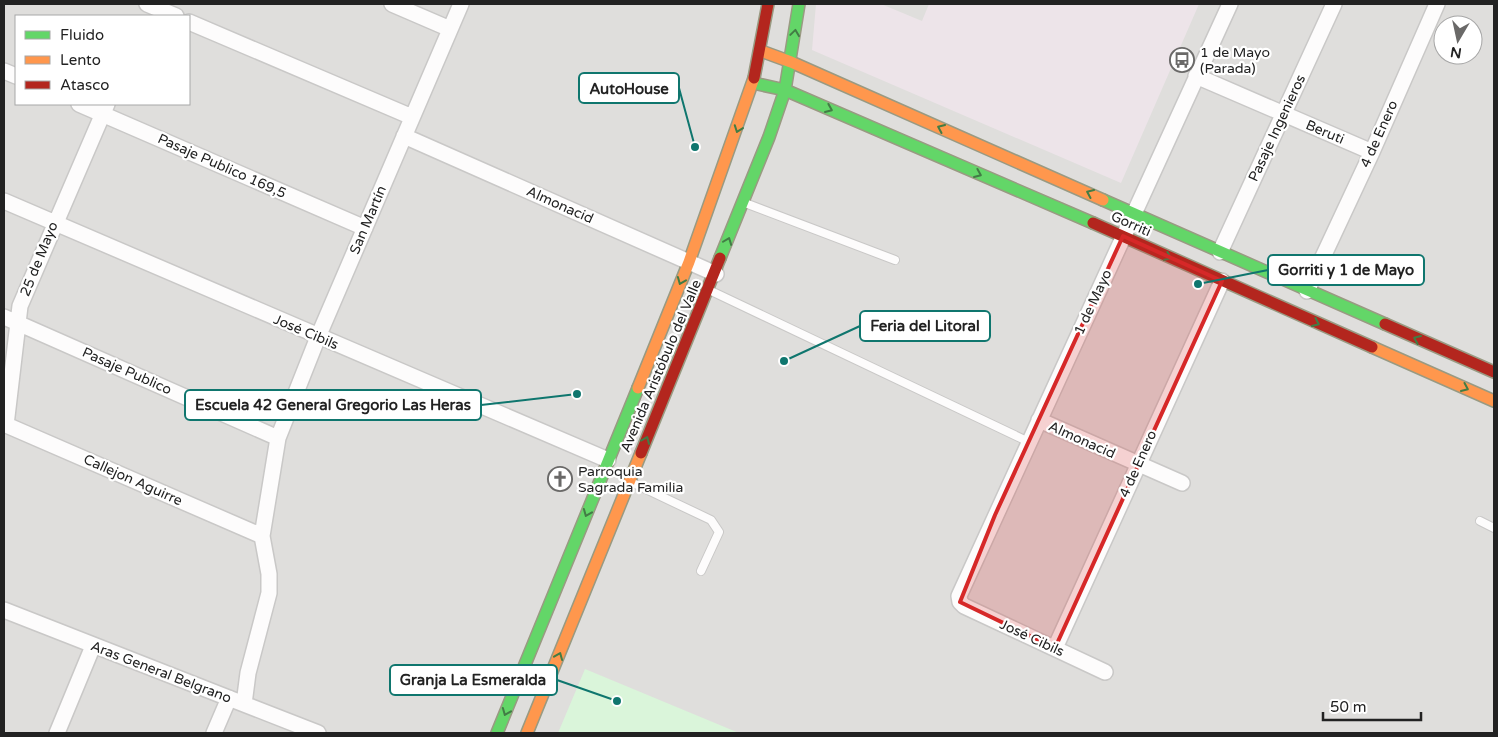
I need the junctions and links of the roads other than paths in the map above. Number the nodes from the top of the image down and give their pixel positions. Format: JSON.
{"nodes":[{"id":1,"x":392,"y":4,"type":"edge"},
{"id":2,"x":461,"y":4,"type":"edge"},
{"id":3,"x":768,"y":4,"type":"edge"},
{"id":4,"x":800,"y":4,"type":"edge"},
{"id":5,"x":1230,"y":4,"type":"edge"},
{"id":6,"x":1334,"y":4,"type":"edge"},
{"id":7,"x":1437,"y":4,"type":"edge"},
{"id":8,"x":148,"y":7,"type":"edge"},
{"id":9,"x":173,"y":15,"type":"edge"},
{"id":10,"x":190,"y":22,"type":"edge"},
{"id":11,"x":450,"y":29,"type":"junction"},
{"id":12,"x":760,"y":51,"type":"junction"},
{"id":13,"x":791,"y":62,"type":"junction"},
{"id":14,"x":1196,"y":76,"type":"junction"},
{"id":15,"x":753,"y":83,"type":"junction"},
{"id":16,"x":785,"y":90,"type":"junction"},
{"id":17,"x":84,"y":105,"type":"edge"},
{"id":18,"x":104,"y":109,"type":"edge"},
{"id":19,"x":1283,"y":114,"type":"junction"},
{"id":20,"x":412,"y":117,"type":"junction"},
{"id":21,"x":404,"y":136,"type":"junction"},
{"id":22,"x":1372,"y":152,"type":"junction"},
{"id":23,"x":4,"y":201,"type":"edge"},
{"id":24,"x":744,"y":203,"type":"junction"},
{"id":25,"x":1134,"y":213,"type":"junction"},
{"id":26,"x":54,"y":223,"type":"junction"},
{"id":27,"x":364,"y":228,"type":"junction"},
{"id":28,"x":1124,"y":236,"type":"junction"},
{"id":29,"x":1220,"y":252,"type":"junction"},
{"id":30,"x":895,"y":260,"type":"dead end"},
{"id":31,"x":689,"y":262,"type":"junction"},
{"id":32,"x":716,"y":274,"type":"junction"},
{"id":33,"x":1222,"y":281,"type":"junction"},
{"id":34,"x":709,"y":290,"type":"junction"},
{"id":35,"x":1307,"y":291,"type":"junction"},
{"id":36,"x":4,"y":317,"type":"edge"},
{"id":37,"x":19,"y":323,"type":"junction"},
{"id":38,"x":318,"y":337,"type":"junction"},
{"id":39,"x":1494,"y":372,"type":"edge"},
{"id":40,"x":1494,"y":401,"type":"edge"},
{"id":41,"x":1039,"y":420,"type":"junction"},
{"id":42,"x":5,"y":424,"type":"edge"},
{"id":43,"x":278,"y":438,"type":"junction"},
{"id":44,"x":1029,"y":442,"type":"junction"},
{"id":45,"x":608,"y":460,"type":"junction"},
{"id":46,"x":1138,"y":465,"type":"junction"},
{"id":47,"x":629,"y":481,"type":"junction"},
{"id":48,"x":1182,"y":483,"type":"dead end"},
{"id":49,"x":1480,"y":521,"type":"dead end"},
{"id":50,"x":1494,"y":528,"type":"edge"},
{"id":51,"x":262,"y":536,"type":"junction"},
{"id":52,"x":701,"y":571,"type":"dead end"},
{"id":53,"x":960,"y":602,"type":"joint"},
{"id":54,"x":4,"y":610,"type":"edge"},
{"id":55,"x":93,"y":646,"type":"junction"},
{"id":56,"x":1055,"y":648,"type":"junction"},
{"id":57,"x":1104,"y":672,"type":"dead end"},
{"id":58,"x":229,"y":698,"type":"junction"},
{"id":59,"x":244,"y":704,"type":"junction"},
{"id":60,"x":57,"y":733,"type":"edge"},
{"id":61,"x":214,"y":733,"type":"edge"},
{"id":62,"x":318,"y":733,"type":"edge"},
{"id":63,"x":497,"y":733,"type":"edge"},
{"id":64,"x":528,"y":733,"type":"edge"}],
"edges":[{"from":1,"to":11,"type":"street"},
{"from":2,"to":11,"type":"street","name":"San Martín"},
{"from":3,"to":12,"type":"main road","name":"Avenida Aristóbulo del Valle"},
{"from":13,"to":4,"type":"main road","name":"Avenida Aristóbulo del Valle","one_way":true},
{"from":5,"to":14,"type":"street","name":"1 de Mayo"},
{"from":6,"to":19,"type":"street","name":"Pasaje Ingenieros"},
{"from":7,"to":22,"type":"street","name":"4 de Enero"},
{"from":8,"to":9,"type":"street"},
{"from":10,"to":20,"type":"street"},
{"from":11,"to":20,"type":"street","name":"San Martín"},
{"from":12,"to":13,"type":"main road","name":"Gorriti"},
{"from":12,"to":15,"type":"main road","name":"Avenida Aristóbulo del Valle"},
{"from":13,"to":16,"type":"main road","name":"Avenida Aristóbulo del Valle"},
{"from":25,"to":13,"type":"main road","name":"Gorriti","one_way":true},
{"from":14,"to":19,"type":"street","name":"Beruti"},
{"from":14,"to":25,"type":"street","name":"1 de Mayo"},
{"from":15,"to":16,"type":"main road","name":"Gorriti"},
{"from":15,"to":31,"type":"main road","name":"Avenida Aristóbulo del Valle","one_way":true},
{"from":16,"to":24,"type":"main road","name":"Avenida Aristóbulo del Valle"},
{"from":16,"to":28,"type":"main road","name":"Gorriti","one_way":true},
{"from":17,"to":18,"type":"street","name":"Pasaje Publico 169,5"},
{"from":18,"to":26,"type":"street","name":"25 de Mayo"},
{"from":18,"to":27,"type":"street","name":"Pasaje Publico 169,5"},
{"from":19,"to":22,"type":"street","name":"Beruti"},
{"from":19,"to":29,"type":"street","name":"Pasaje Ingenieros"},
{"from":20,"to":21,"type":"street","name":"San Martín"},
{"from":21,"to":27,"type":"street","name":"San Martín"},
{"from":21,"to":31,"type":"street","name":"Almonacid"},
{"from":22,"to":35,"type":"street","name":"4 de Enero"},
{"from":23,"to":26,"type":"street","name":"José Cibils"},
{"from":24,"to":30,"type":"lane"},
{"from":32,"to":24,"type":"main road","name":"Avenida Aristóbulo del Valle","one_way":true},
{"from":25,"to":28,"type":"street","name":"1 de Mayo"},
{"from":25,"to":29,"type":"main road","name":"Gorriti"},
{"from":26,"to":37,"type":"street","name":"25 de Mayo"},
{"from":26,"to":38,"type":"street","name":"José Cibils"},
{"from":27,"to":38,"type":"street","name":"San Martín"},
{"from":28,"to":33,"type":"main road","name":"Gorriti","one_way":true},
{"from":28,"to":41,"type":"street","name":"1 de Mayo"},
{"from":29,"to":35,"type":"main road","name":"Gorriti"},
{"from":31,"to":32,"type":"street","name":"Almonacid"},
{"from":31,"to":45,"type":"main road","name":"Avenida Aristóbulo del Valle","one_way":true},
{"from":32,"to":34,"type":"main road","name":"Avenida Aristóbulo del Valle"},
{"from":33,"to":40,"type":"main road","name":"Gorriti","one_way":true},
{"from":33,"to":46,"type":"street","name":"4 de Enero"},
{"from":34,"to":44,"type":"lane"},
{"from":47,"to":34,"type":"main road","name":"Avenida Aristóbulo del Valle","one_way":true},
{"from":39,"to":35,"type":"main road","name":"Gorriti","one_way":true},
{"from":36,"to":37,"type":"street","name":"Pasaje Publico"},
{"from":37,"to":42,"type":"street","name":"25 de Mayo"},
{"from":37,"to":43,"type":"street","name":"Pasaje Publico"},
{"from":38,"to":43,"type":"street","name":"San Martín"},
{"from":38,"to":45,"type":"street","name":"José Cibils"},
{"from":41,"to":44,"type":"street","name":"1 de Mayo"},
{"from":41,"to":46,"type":"street","name":"Almonacid"},
{"from":42,"to":51,"type":"street","name":"Callejon Aguirre"},
{"from":43,"to":51,"type":"street","name":"San Martín"},
{"from":44,"to":53,"type":"street","name":"1 de Mayo"},
{"from":45,"to":63,"type":"main road","name":"Avenida Aristóbulo del Valle","one_way":true},
{"from":46,"to":48,"type":"street","name":"Almonacid"},
{"from":46,"to":56,"type":"street","name":"4 de Enero"},
{"from":47,"to":52,"type":"lane"},
{"from":64,"to":47,"type":"main road","name":"Avenida Aristóbulo del Valle","one_way":true},
{"from":49,"to":50,"type":"lane"},
{"from":51,"to":59,"type":"street","name":"San Martín"},
{"from":53,"to":56,"type":"street","name":"José Cibils"},
{"from":54,"to":55,"type":"street","name":"Aras General Belgrano"},
{"from":55,"to":58,"type":"street","name":"Aras General Belgrano"},
{"from":55,"to":60,"type":"street"},
{"from":56,"to":57,"type":"street","name":"José Cibils"},
{"from":58,"to":59,"type":"street","name":"Aras General Belgrano"},
{"from":58,"to":61,"type":"street"},
{"from":59,"to":62,"type":"street","name":"Aras General Belgrano"}]}
